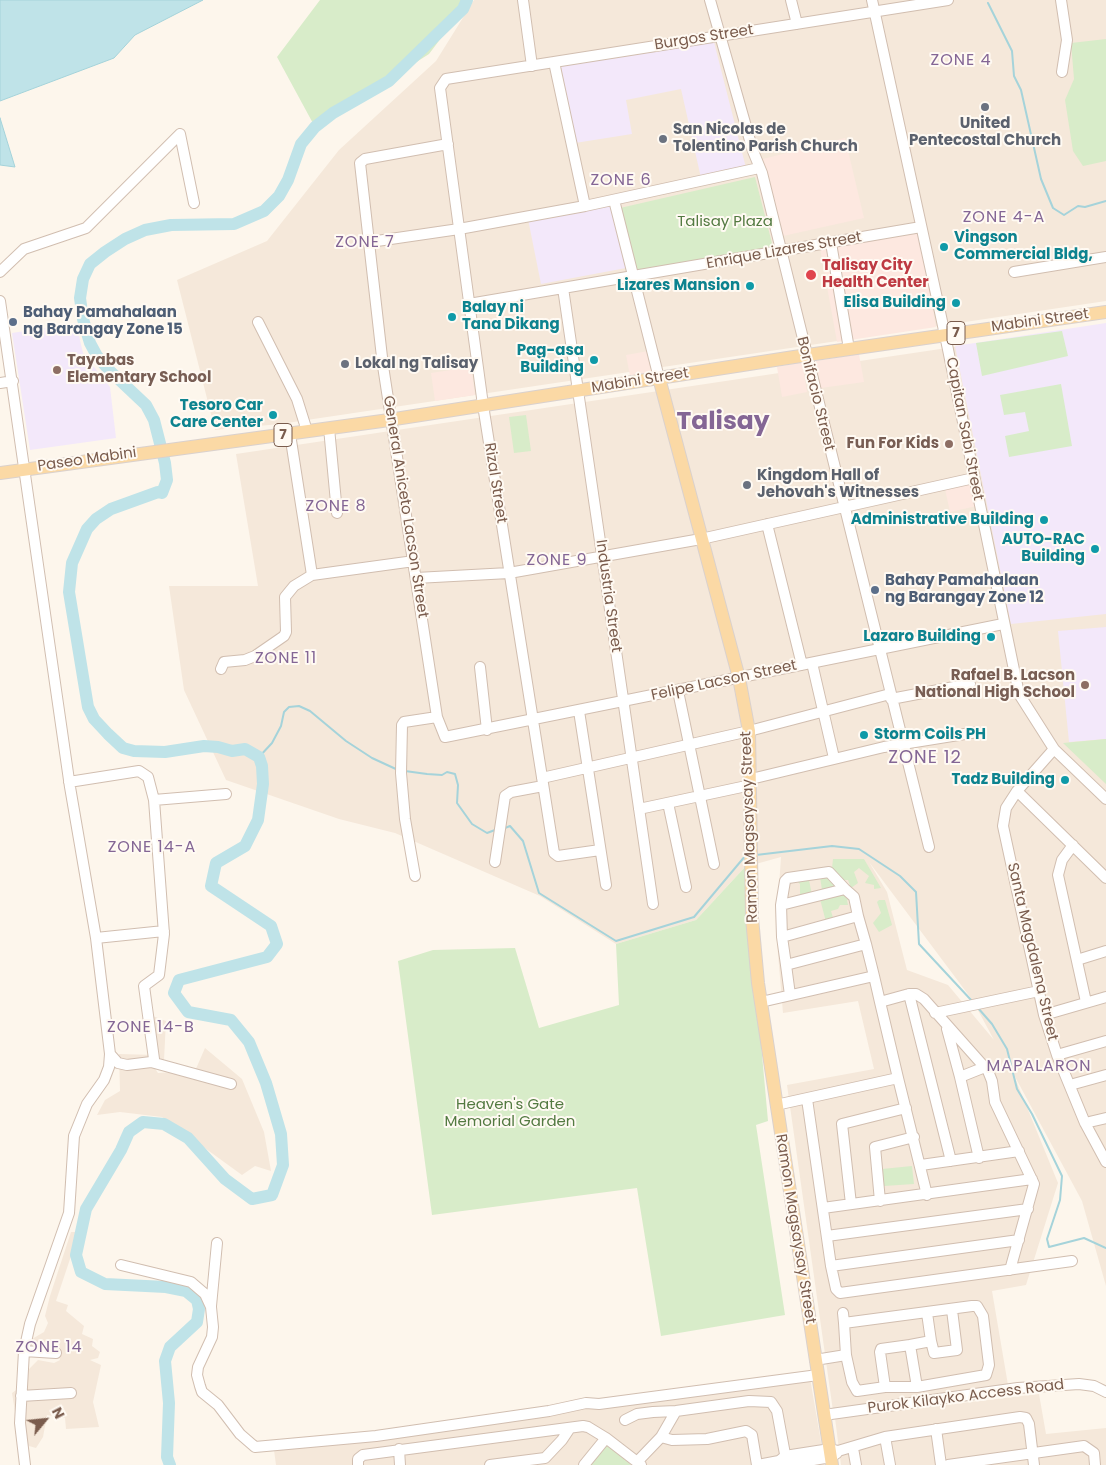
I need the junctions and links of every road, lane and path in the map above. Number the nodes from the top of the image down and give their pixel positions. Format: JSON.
{"nodes":[{"id":1,"x":523,"y":0,"type":"edge"},
{"id":2,"x":710,"y":0,"type":"edge"},
{"id":3,"x":791,"y":0,"type":"edge"},
{"id":4,"x":872,"y":0,"type":"edge"},
{"id":5,"x":948,"y":0,"type":"edge"},
{"id":6,"x":1061,"y":0,"type":"edge"},
{"id":7,"x":874,"y":12,"type":"junction"},
{"id":8,"x":797,"y":24,"type":"junction"},
{"id":9,"x":720,"y":36,"type":"junction"},
{"id":10,"x":554,"y":62,"type":"junction"},
{"id":11,"x":532,"y":66,"type":"junction"},
{"id":12,"x":1062,"y":72,"type":"dead end"},
{"id":13,"x":459,"y":77,"type":"joint"},
{"id":14,"x":448,"y":144,"type":"junction"},
{"id":15,"x":760,"y":168,"type":"junction"},
{"id":16,"x":614,"y":200,"type":"junction"},
{"id":17,"x":194,"y":204,"type":"dead end"},
{"id":18,"x":585,"y":206,"type":"junction"},
{"id":19,"x":921,"y":227,"type":"junction"},
{"id":20,"x":459,"y":229,"type":"junction"},
{"id":21,"x":370,"y":242,"type":"junction"},
{"id":22,"x":830,"y":243,"type":"junction"},
{"id":23,"x":782,"y":251,"type":"junction"},
{"id":24,"x":1106,"y":257,"type":"edge"},
{"id":25,"x":0,"y":272,"type":"edge"},
{"id":26,"x":1014,"y":272,"type":"dead end"},
{"id":27,"x":633,"y":276,"type":"junction"},
{"id":28,"x":563,"y":288,"type":"junction"},
{"id":29,"x":0,"y":300,"type":"edge"},
{"id":30,"x":469,"y":304,"type":"junction"},
{"id":31,"x":1106,"y":312,"type":"edge"},
{"id":32,"x":258,"y":322,"type":"dead end"},
{"id":33,"x":945,"y":335,"type":"junction"},
{"id":34,"x":849,"y":349,"type":"junction"},
{"id":35,"x":805,"y":355,"type":"junction"},
{"id":36,"x":659,"y":378,"type":"junction"},
{"id":37,"x":13,"y":381,"type":"junction"},
{"id":38,"x":0,"y":383,"type":"edge"},
{"id":39,"x":578,"y":390,"type":"junction"},
{"id":40,"x":483,"y":404,"type":"junction"},
{"id":41,"x":393,"y":419,"type":"junction"},
{"id":42,"x":328,"y":428,"type":"junction"},
{"id":43,"x":307,"y":432,"type":"junction"},
{"id":44,"x":290,"y":434,"type":"junction"},
{"id":45,"x":174,"y":448,"type":"joint"},
{"id":46,"x":24,"y":469,"type":"junction"},
{"id":47,"x":0,"y":473,"type":"edge"},
{"id":48,"x":974,"y":478,"type":"junction"},
{"id":49,"x":844,"y":507,"type":"junction"},
{"id":50,"x":337,"y":513,"type":"dead end"},
{"id":51,"x":767,"y":524,"type":"junction"},
{"id":52,"x":701,"y":539,"type":"junction"},
{"id":53,"x":602,"y":557,"type":"junction"},
{"id":54,"x":414,"y":561,"type":"junction"},
{"id":55,"x":509,"y":573,"type":"junction"},
{"id":56,"x":312,"y":575,"type":"junction"},
{"id":57,"x":416,"y":578,"type":"junction"},
{"id":58,"x":1003,"y":624,"type":"junction"},
{"id":59,"x":879,"y":650,"type":"junction"},
{"id":60,"x":807,"y":664,"type":"junction"},
{"id":61,"x":480,"y":667,"type":"dead end"},
{"id":62,"x":221,"y":670,"type":"dead end"},
{"id":63,"x":739,"y":678,"type":"junction"},
{"id":64,"x":970,"y":684,"type":"dead end"},
{"id":65,"x":678,"y":691,"type":"junction"},
{"id":66,"x":890,"y":696,"type":"junction"},
{"id":67,"x":624,"y":702,"type":"junction"},
{"id":68,"x":822,"y":710,"type":"junction"},
{"id":69,"x":579,"y":711,"type":"junction"},
{"id":70,"x":437,"y":717,"type":"junction"},
{"id":71,"x":533,"y":720,"type":"junction"},
{"id":72,"x":487,"y":730,"type":"junction"},
{"id":73,"x":749,"y":732,"type":"junction"},
{"id":74,"x":977,"y":732,"type":"dead end"},
{"id":75,"x":445,"y":737,"type":"joint"},
{"id":76,"x":903,"y":744,"type":"junction"},
{"id":77,"x":690,"y":745,"type":"junction"},
{"id":78,"x":1054,"y":749,"type":"junction"},
{"id":79,"x":632,"y":758,"type":"junction"},
{"id":80,"x":834,"y":758,"type":"junction"},
{"id":81,"x":587,"y":768,"type":"junction"},
{"id":82,"x":69,"y":782,"type":"junction"},
{"id":83,"x":542,"y":782,"type":"junction"},
{"id":84,"x":751,"y":782,"type":"junction"},
{"id":85,"x":1017,"y":791,"type":"junction"},
{"id":86,"x":226,"y":794,"type":"dead end"},
{"id":87,"x":700,"y":796,"type":"junction"},
{"id":88,"x":1106,"y":799,"type":"edge"},
{"id":89,"x":154,"y":800,"type":"junction"},
{"id":90,"x":668,"y":803,"type":"junction"},
{"id":91,"x":639,"y":809,"type":"junction"},
{"id":92,"x":1073,"y":846,"type":"junction"},
{"id":93,"x":929,"y":847,"type":"dead end"},
{"id":94,"x":600,"y":850,"type":"junction"},
{"id":95,"x":495,"y":862,"type":"dead end"},
{"id":96,"x":714,"y":864,"type":"dead end"},
{"id":97,"x":414,"y":876,"type":"dead end"},
{"id":98,"x":1106,"y":878,"type":"edge"},
{"id":99,"x":606,"y":884,"type":"dead end"},
{"id":100,"x":686,"y":887,"type":"dead end"},
{"id":101,"x":845,"y":889,"type":"junction"},
{"id":102,"x":653,"y":904,"type":"dead end"},
{"id":103,"x":781,"y":905,"type":"junction"},
{"id":104,"x":858,"y":916,"type":"junction"},
{"id":105,"x":164,"y":931,"type":"junction"},
{"id":106,"x":782,"y":937,"type":"junction"},
{"id":107,"x":96,"y":938,"type":"junction"},
{"id":108,"x":866,"y":944,"type":"junction"},
{"id":109,"x":1106,"y":951,"type":"edge"},
{"id":110,"x":1077,"y":960,"type":"junction"},
{"id":111,"x":786,"y":965,"type":"junction"},
{"id":112,"x":874,"y":976,"type":"junction"},
{"id":113,"x":1039,"y":991,"type":"junction"},
{"id":114,"x":909,"y":994,"type":"junction"},
{"id":115,"x":790,"y":995,"type":"junction"},
{"id":116,"x":1106,"y":997,"type":"edge"},
{"id":117,"x":760,"y":1002,"type":"junction"},
{"id":118,"x":880,"y":1002,"type":"junction"},
{"id":119,"x":1086,"y":1002,"type":"junction"},
{"id":120,"x":935,"y":1013,"type":"junction"},
{"id":121,"x":1044,"y":1014,"type":"junction"},
{"id":122,"x":947,"y":1027,"type":"junction"},
{"id":123,"x":1106,"y":1041,"type":"edge"},
{"id":124,"x":110,"y":1054,"type":"junction"},
{"id":125,"x":1057,"y":1055,"type":"junction"},
{"id":126,"x":151,"y":1062,"type":"junction"},
{"id":127,"x":985,"y":1067,"type":"junction"},
{"id":128,"x":1106,"y":1075,"type":"edge"},
{"id":129,"x":960,"y":1077,"type":"junction"},
{"id":130,"x":898,"y":1078,"type":"junction"},
{"id":131,"x":231,"y":1084,"type":"dead end"},
{"id":132,"x":1070,"y":1085,"type":"junction"},
{"id":133,"x":807,"y":1098,"type":"junction"},
{"id":134,"x":776,"y":1104,"type":"junction"},
{"id":135,"x":906,"y":1108,"type":"junction"},
{"id":136,"x":1106,"y":1118,"type":"edge"},
{"id":137,"x":1085,"y":1123,"type":"junction"},
{"id":138,"x":914,"y":1137,"type":"junction"},
{"id":139,"x":1018,"y":1151,"type":"junction"},
{"id":140,"x":979,"y":1158,"type":"junction"},
{"id":141,"x":951,"y":1161,"type":"junction"},
{"id":142,"x":1106,"y":1162,"type":"edge"},
{"id":143,"x":921,"y":1165,"type":"junction"},
{"id":144,"x":1032,"y":1179,"type":"junction"},
{"id":145,"x":927,"y":1195,"type":"junction"},
{"id":146,"x":880,"y":1201,"type":"junction"},
{"id":147,"x":851,"y":1204,"type":"junction"},
{"id":148,"x":823,"y":1208,"type":"junction"},
{"id":149,"x":1028,"y":1209,"type":"junction"},
{"id":150,"x":827,"y":1236,"type":"junction"},
{"id":151,"x":1019,"y":1240,"type":"junction"},
{"id":152,"x":217,"y":1243,"type":"dead end"},
{"id":153,"x":1072,"y":1261,"type":"dead end"},
{"id":154,"x":122,"y":1265,"type":"dead end"},
{"id":155,"x":831,"y":1266,"type":"junction"},
{"id":156,"x":1010,"y":1270,"type":"junction"},
{"id":157,"x":211,"y":1307,"type":"junction"},
{"id":158,"x":952,"y":1310,"type":"junction"},
{"id":159,"x":927,"y":1313,"type":"junction"},
{"id":160,"x":931,"y":1341,"type":"junction"},
{"id":161,"x":910,"y":1345,"type":"junction"},
{"id":162,"x":24,"y":1351,"type":"junction"},
{"id":163,"x":56,"y":1353,"type":"dead end"},
{"id":164,"x":846,"y":1355,"type":"junction"},
{"id":165,"x":815,"y":1360,"type":"junction"},
{"id":166,"x":818,"y":1376,"type":"junction"},
{"id":167,"x":885,"y":1387,"type":"junction"},
{"id":168,"x":917,"y":1387,"type":"junction"},
{"id":169,"x":1106,"y":1392,"type":"edge"},
{"id":170,"x":70,"y":1393,"type":"dead end"},
{"id":171,"x":21,"y":1396,"type":"junction"},
{"id":172,"x":676,"y":1411,"type":"junction"},
{"id":173,"x":824,"y":1415,"type":"junction"},
{"id":174,"x":625,"y":1420,"type":"dead end"},
{"id":175,"x":570,"y":1428,"type":"junction"},
{"id":176,"x":936,"y":1429,"type":"junction"},
{"id":177,"x":661,"y":1437,"type":"junction"},
{"id":178,"x":885,"y":1437,"type":"junction"},
{"id":179,"x":606,"y":1438,"type":"junction"},
{"id":180,"x":853,"y":1448,"type":"junction"},
{"id":181,"x":398,"y":1449,"type":"junction"},
{"id":182,"x":1033,"y":1453,"type":"junction"},
{"id":183,"x":833,"y":1456,"type":"edge"},
{"id":184,"x":784,"y":1461,"type":"edge"},
{"id":185,"x":639,"y":1463,"type":"edge"},
{"id":186,"x":25,"y":1465,"type":"edge"},
{"id":187,"x":358,"y":1465,"type":"edge"},
{"id":188,"x":400,"y":1465,"type":"edge"},
{"id":189,"x":490,"y":1465,"type":"edge"},
{"id":190,"x":584,"y":1465,"type":"edge"},
{"id":191,"x":757,"y":1465,"type":"edge"},
{"id":192,"x":856,"y":1465,"type":"edge"},
{"id":193,"x":890,"y":1465,"type":"edge"},
{"id":194,"x":941,"y":1465,"type":"edge"},
{"id":195,"x":948,"y":1465,"type":"edge"},
{"id":196,"x":1034,"y":1465,"type":"edge"},
{"id":197,"x":1095,"y":1465,"type":"edge"}],
"edges":[{"from":1,"to":11,"type":"street"},
{"from":2,"to":9,"type":"street","name":"Bonifacio Street"},
{"from":3,"to":8,"type":"street"},
{"from":4,"to":7,"type":"street","name":"Capitan Sabi Street"},
{"from":5,"to":7,"type":"street","name":"Burgos Street"},
{"from":6,"to":12,"type":"street"},
{"from":7,"to":8,"type":"street","name":"Burgos Street"},
{"from":7,"to":19,"type":"street","name":"Capitan Sabi Street"},
{"from":8,"to":9,"type":"street","name":"Burgos Street"},
{"from":9,"to":10,"type":"street","name":"Burgos Street"},
{"from":9,"to":15,"type":"street","name":"Bonifacio Street"},
{"from":10,"to":11,"type":"street","name":"Burgos Street"},
{"from":10,"to":18,"type":"street"},
{"from":11,"to":13,"type":"street","name":"Burgos Street"},
{"from":13,"to":14,"type":"street","name":"Rizal Street"},
{"from":14,"to":20,"type":"street","name":"Rizal Street"},
{"from":14,"to":21,"type":"street","name":"General Aniceto Lacson Street"},
{"from":15,"to":16,"type":"street"},
{"from":15,"to":23,"type":"street","name":"Bonifacio Street"},
{"from":16,"to":18,"type":"street"},
{"from":16,"to":27,"type":"street","name":"Ramon Magsaysay Street"},
{"from":17,"to":25,"type":"street"},
{"from":18,"to":20,"type":"street"},
{"from":19,"to":22,"type":"street","name":"Enrique Lizares Street"},
{"from":19,"to":33,"type":"street","name":"Capitan Sabi Street"},
{"from":20,"to":21,"type":"street"},
{"from":20,"to":30,"type":"street","name":"Rizal Street"},
{"from":21,"to":41,"type":"street","name":"General Aniceto Lacson Street"},
{"from":22,"to":23,"type":"street","name":"Enrique Lizares Street"},
{"from":22,"to":34,"type":"street"},
{"from":23,"to":27,"type":"street","name":"Enrique Lizares Street"},
{"from":23,"to":35,"type":"street","name":"Bonifacio Street"},
{"from":24,"to":26,"type":"street"},
{"from":27,"to":28,"type":"street","name":"Enrique Lizares Street"},
{"from":27,"to":36,"type":"street","name":"Ramon Magsaysay Street"},
{"from":28,"to":30,"type":"street","name":"Enrique Lizares Street"},
{"from":28,"to":39,"type":"street","name":"Industria Street"},
{"from":29,"to":37,"type":"street"},
{"from":30,"to":40,"type":"street","name":"Rizal Street"},
{"from":31,"to":33,"type":"main road","name":"Mabini Street","number":"7"},
{"from":32,"to":43,"type":"street"},
{"from":33,"to":34,"type":"main road","name":"Mabini Street","number":"7"},
{"from":33,"to":48,"type":"street","name":"Capitan Sabi Street"},
{"from":34,"to":35,"type":"main road","name":"Mabini Street","number":"7"},
{"from":35,"to":36,"type":"main road","name":"Mabini Street","number":"7"},
{"from":35,"to":49,"type":"street","name":"Bonifacio Street"},
{"from":36,"to":39,"type":"main road","name":"Mabini Street","number":"7"},
{"from":36,"to":52,"type":"main road","name":"Ramon Magsaysay Street"},
{"from":37,"to":38,"type":"street"},
{"from":37,"to":46,"type":"street"},
{"from":39,"to":40,"type":"main road","name":"Mabini Street","number":"7"},
{"from":39,"to":53,"type":"street","name":"Industria Street"},
{"from":40,"to":41,"type":"main road","name":"Mabini Street","number":"7"},
{"from":40,"to":55,"type":"street","name":"Rizal Street"},
{"from":41,"to":42,"type":"main road","name":"Mabini Street","number":"7"},
{"from":41,"to":54,"type":"street","name":"General Aniceto Lacson Street"},
{"from":42,"to":43,"type":"main road","name":"Mabini Street","number":"7"},
{"from":42,"to":50,"type":"street"},
{"from":43,"to":44,"type":"main road","name":"Mabini Street","number":"7"},
{"from":44,"to":45,"type":"main road","name":"Mabini Street","number":"7"},
{"from":44,"to":56,"type":"street"},
{"from":45,"to":46,"type":"main road","name":"Paseo Mabini","number":"7"},
{"from":46,"to":47,"type":"main road","name":"Paseo Mabini","number":"7"},
{"from":46,"to":82,"type":"street"},
{"from":48,"to":49,"type":"street"},
{"from":48,"to":58,"type":"street","name":"Capitan Sabi Street"},
{"from":49,"to":51,"type":"street"},
{"from":49,"to":59,"type":"street","name":"Bonifacio Street"},
{"from":51,"to":52,"type":"street"},
{"from":51,"to":60,"type":"street"},
{"from":52,"to":53,"type":"street"},
{"from":52,"to":63,"type":"main road","name":"Ramon Magsaysay Street"},
{"from":53,"to":55,"type":"street"},
{"from":53,"to":67,"type":"street","name":"Industria Street"},
{"from":54,"to":56,"type":"street"},
{"from":54,"to":57,"type":"street","name":"General Aniceto Lacson Street"},
{"from":55,"to":57,"type":"street"},
{"from":55,"to":71,"type":"street","name":"Rizal Street"},
{"from":56,"to":62,"type":"street"},
{"from":57,"to":70,"type":"street","name":"General Aniceto Lacson Street"},
{"from":58,"to":59,"type":"street","name":"Felipe Lacson Street"},
{"from":58,"to":78,"type":"street","name":"Capitan Sabi Street"},
{"from":59,"to":60,"type":"street","name":"Felipe Lacson Street"},
{"from":59,"to":66,"type":"street","name":"Bonifacio Street"},
{"from":60,"to":63,"type":"street","name":"Felipe Lacson Street"},
{"from":60,"to":68,"type":"street"},
{"from":61,"to":72,"type":"street"},
{"from":63,"to":65,"type":"street","name":"Felipe Lacson Street"},
{"from":63,"to":73,"type":"main road","name":"Ramon Magsaysay Street"},
{"from":64,"to":66,"type":"street"},
{"from":65,"to":67,"type":"street","name":"Felipe Lacson Street"},
{"from":65,"to":77,"type":"street"},
{"from":66,"to":68,"type":"street"},
{"from":66,"to":76,"type":"street","name":"Bonifacio Street"},
{"from":67,"to":69,"type":"street","name":"Felipe Lacson Street"},
{"from":67,"to":79,"type":"street","name":"Industria Street"},
{"from":68,"to":73,"type":"street"},
{"from":68,"to":80,"type":"street"},
{"from":69,"to":71,"type":"street","name":"Felipe Lacson Street"},
{"from":69,"to":81,"type":"street"},
{"from":70,"to":75,"type":"street","name":"General Aniceto Lacson Street"},
{"from":70,"to":97,"type":"street"},
{"from":71,"to":72,"type":"street","name":"Felipe Lacson Street"},
{"from":71,"to":83,"type":"street","name":"Rizal Street"},
{"from":72,"to":75,"type":"street","name":"Felipe Lacson Street"},
{"from":73,"to":77,"type":"street"},
{"from":73,"to":84,"type":"main road","name":"Ramon Magsaysay Street"},
{"from":74,"to":76,"type":"street"},
{"from":76,"to":80,"type":"street"},
{"from":76,"to":93,"type":"street","name":"Bonifacio Street"},
{"from":77,"to":79,"type":"street"},
{"from":77,"to":87,"type":"street"},
{"from":78,"to":85,"type":"street","name":"Santa Magdalena Street"},
{"from":78,"to":88,"type":"street","name":"Capitan Sabi Street"},
{"from":79,"to":81,"type":"street"},
{"from":79,"to":91,"type":"street","name":"Industria Street"},
{"from":80,"to":84,"type":"street"},
{"from":81,"to":83,"type":"street"},
{"from":81,"to":94,"type":"street"},
{"from":82,"to":89,"type":"street"},
{"from":82,"to":107,"type":"street"},
{"from":83,"to":94,"type":"street","name":"Rizal Street"},
{"from":83,"to":95,"type":"street"},
{"from":84,"to":87,"type":"street"},
{"from":84,"to":117,"type":"main road","name":"Ramon Magsaysay Street"},
{"from":85,"to":92,"type":"street"},
{"from":85,"to":113,"type":"street","name":"Santa Magdalena Street"},
{"from":86,"to":89,"type":"street"},
{"from":87,"to":90,"type":"street"},
{"from":87,"to":96,"type":"street"},
{"from":89,"to":105,"type":"street"},
{"from":90,"to":91,"type":"street"},
{"from":90,"to":100,"type":"street"},
{"from":91,"to":102,"type":"street","name":"Industria Street"},
{"from":92,"to":98,"type":"street"},
{"from":92,"to":110,"type":"street"},
{"from":94,"to":99,"type":"street"},
{"from":101,"to":103,"type":"street"},
{"from":101,"to":103,"type":"street"},
{"from":101,"to":104,"type":"street"},
{"from":103,"to":106,"type":"street"},
{"from":104,"to":106,"type":"street"},
{"from":104,"to":108,"type":"street"},
{"from":105,"to":107,"type":"street"},
{"from":105,"to":126,"type":"street"},
{"from":106,"to":111,"type":"street"},
{"from":107,"to":124,"type":"street"},
{"from":108,"to":111,"type":"street"},
{"from":108,"to":112,"type":"street"},
{"from":109,"to":110,"type":"street"},
{"from":110,"to":119,"type":"street"},
{"from":111,"to":115,"type":"street"},
{"from":112,"to":115,"type":"street"},
{"from":112,"to":118,"type":"street"},
{"from":113,"to":120,"type":"street"},
{"from":113,"to":121,"type":"street","name":"Santa Magdalena Street"},
{"from":114,"to":118,"type":"street"},
{"from":114,"to":120,"type":"street"},
{"from":114,"to":141,"type":"street"},
{"from":115,"to":117,"type":"street"},
{"from":116,"to":119,"type":"street"},
{"from":117,"to":134,"type":"main road","name":"Ramon Magsaysay Street"},
{"from":118,"to":130,"type":"street"},
{"from":119,"to":121,"type":"street"},
{"from":120,"to":122,"type":"street"},
{"from":121,"to":125,"type":"street","name":"Santa Magdalena Street"},
{"from":122,"to":127,"type":"street"},
{"from":122,"to":129,"type":"street"},
{"from":123,"to":125,"type":"street"},
{"from":124,"to":126,"type":"street"},
{"from":124,"to":162,"type":"street"},
{"from":125,"to":132,"type":"street","name":"Santa Magdalena Street"},
{"from":126,"to":131,"type":"street"},
{"from":127,"to":129,"type":"street"},
{"from":127,"to":139,"type":"street"},
{"from":128,"to":132,"type":"street"},
{"from":129,"to":140,"type":"street"},
{"from":130,"to":133,"type":"street"},
{"from":130,"to":135,"type":"street"},
{"from":132,"to":137,"type":"street","name":"Santa Magdalena Street"},
{"from":133,"to":134,"type":"street"},
{"from":133,"to":148,"type":"street"},
{"from":134,"to":165,"type":"main road","name":"Ramon Magsaysay Street"},
{"from":135,"to":138,"type":"street"},
{"from":135,"to":147,"type":"street"},
{"from":136,"to":137,"type":"street"},
{"from":137,"to":142,"type":"street","name":"Santa Magdalena Street"},
{"from":138,"to":143,"type":"street"},
{"from":138,"to":146,"type":"street"},
{"from":139,"to":140,"type":"street"},
{"from":139,"to":144,"type":"street"},
{"from":140,"to":141,"type":"street"},
{"from":141,"to":143,"type":"street"},
{"from":143,"to":145,"type":"street"},
{"from":144,"to":145,"type":"street"},
{"from":144,"to":149,"type":"street"},
{"from":145,"to":146,"type":"street"},
{"from":146,"to":147,"type":"street"},
{"from":147,"to":148,"type":"street"},
{"from":148,"to":150,"type":"street"},
{"from":149,"to":150,"type":"street"},
{"from":149,"to":151,"type":"street"},
{"from":150,"to":155,"type":"street"},
{"from":151,"to":155,"type":"street"},
{"from":151,"to":156,"type":"street"},
{"from":152,"to":157,"type":"street"},
{"from":153,"to":156,"type":"street"},
{"from":154,"to":157,"type":"street"},
{"from":155,"to":156,"type":"street"},
{"from":157,"to":166,"type":"street"},
{"from":158,"to":159,"type":"street"},
{"from":158,"to":160,"type":"street"},
{"from":158,"to":168,"type":"street"},
{"from":159,"to":160,"type":"street"},
{"from":159,"to":164,"type":"street"},
{"from":160,"to":161,"type":"street"},
{"from":161,"to":167,"type":"street"},
{"from":161,"to":168,"type":"street"},
{"from":162,"to":163,"type":"street"},
{"from":162,"to":171,"type":"street"},
{"from":164,"to":165,"type":"street"},
{"from":164,"to":167,"type":"street"},
{"from":165,"to":166,"type":"main road","name":"Ramon Magsaysay Street"},
{"from":166,"to":173,"type":"main road","name":"Ramon Magsaysay Street"},
{"from":167,"to":168,"type":"street"},
{"from":169,"to":173,"type":"street","name":"Purok Kilayko Access Road"},
{"from":170,"to":171,"type":"street"},
{"from":171,"to":186,"type":"street"},
{"from":172,"to":174,"type":"street"},
{"from":172,"to":177,"type":"street"},
{"from":172,"to":184,"type":"street"},
{"from":173,"to":183,"type":"main road","name":"Ramon Magsaysay Street"},
{"from":175,"to":179,"type":"street"},
{"from":175,"to":181,"type":"street"},
{"from":175,"to":189,"type":"street"},
{"from":176,"to":178,"type":"street"},
{"from":176,"to":182,"type":"street"},
{"from":176,"to":194,"type":"street"},
{"from":177,"to":185,"type":"street"},
{"from":177,"to":191,"type":"street"},
{"from":178,"to":180,"type":"street"},
{"from":178,"to":193,"type":"street"},
{"from":179,"to":185,"type":"street"},
{"from":179,"to":190,"type":"street"},
{"from":180,"to":183,"type":"street"},
{"from":180,"to":192,"type":"street"},
{"from":181,"to":187,"type":"street"},
{"from":181,"to":188,"type":"street"},
{"from":182,"to":195,"type":"street"},
{"from":182,"to":196,"type":"street"},
{"from":182,"to":197,"type":"street"},
{"from":183,"to":184,"type":"street"},
{"from":184,"to":191,"type":"street"}]}
